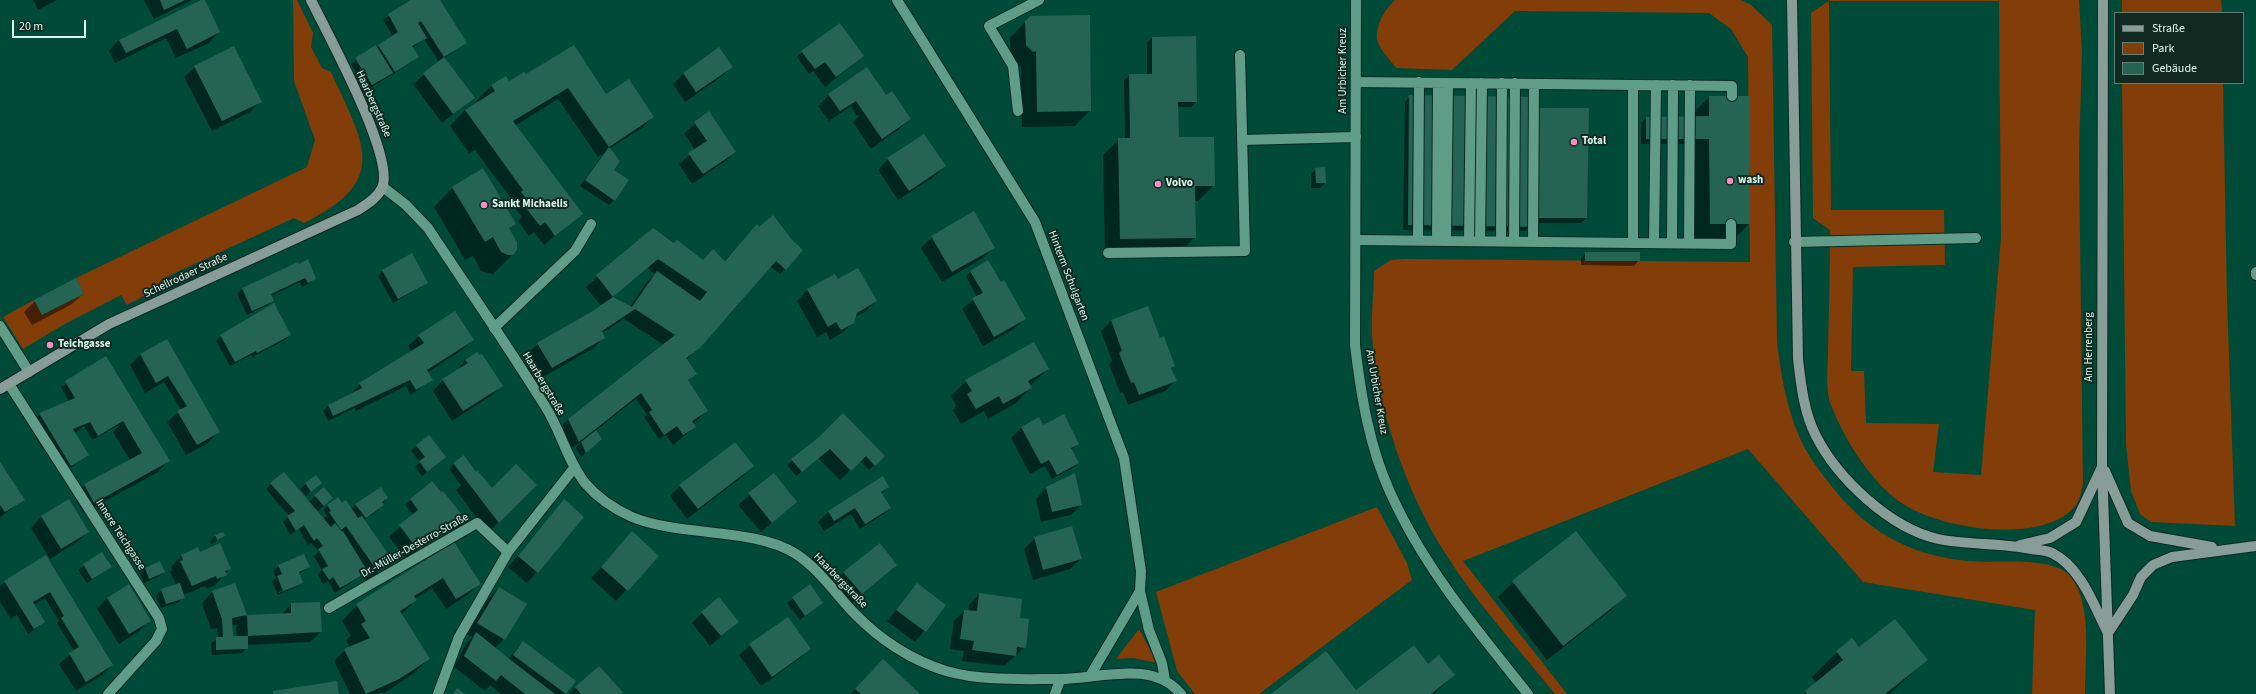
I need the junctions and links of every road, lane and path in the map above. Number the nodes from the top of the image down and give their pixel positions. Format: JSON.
{"nodes":[{"id":1,"x":311,"y":0,"type":"edge"},
{"id":2,"x":897,"y":0,"type":"edge"},
{"id":3,"x":1039,"y":0,"type":"edge"},
{"id":4,"x":1356,"y":0,"type":"edge"},
{"id":5,"x":1792,"y":0,"type":"edge"},
{"id":6,"x":2103,"y":0,"type":"edge"},
{"id":7,"x":1240,"y":55,"type":"dead end"},
{"id":8,"x":1356,"y":82,"type":"junction"},
{"id":9,"x":1419,"y":82,"type":"junction"},
{"id":10,"x":1443,"y":83,"type":"junction"},
{"id":11,"x":1471,"y":83,"type":"junction"},
{"id":12,"x":1482,"y":83,"type":"junction"},
{"id":13,"x":1502,"y":83,"type":"junction"},
{"id":14,"x":1515,"y":83,"type":"junction"},
{"id":15,"x":1534,"y":84,"type":"junction"},
{"id":16,"x":1633,"y":85,"type":"junction"},
{"id":17,"x":1656,"y":85,"type":"junction"},
{"id":18,"x":1673,"y":85,"type":"junction"},
{"id":19,"x":1690,"y":85,"type":"junction"},
{"id":20,"x":1732,"y":96,"type":"dead end"},
{"id":21,"x":1018,"y":111,"type":"dead end"},
{"id":22,"x":1356,"y":137,"type":"junction"},
{"id":23,"x":1242,"y":140,"type":"junction"},
{"id":24,"x":383,"y":188,"type":"junction"},
{"id":25,"x":591,"y":224,"type":"dead end"},
{"id":26,"x":1731,"y":224,"type":"dead end"},
{"id":27,"x":1976,"y":238,"type":"dead end"},
{"id":28,"x":1356,"y":240,"type":"junction"},
{"id":29,"x":1418,"y":240,"type":"junction"},
{"id":30,"x":1441,"y":240,"type":"junction"},
{"id":31,"x":1469,"y":241,"type":"junction"},
{"id":32,"x":1480,"y":241,"type":"junction"},
{"id":33,"x":1501,"y":241,"type":"junction"},
{"id":34,"x":1514,"y":242,"type":"junction"},
{"id":35,"x":1532,"y":242,"type":"junction"},
{"id":36,"x":1794,"y":242,"type":"junction"},
{"id":37,"x":1633,"y":243,"type":"junction"},
{"id":38,"x":1654,"y":243,"type":"junction"},
{"id":39,"x":1672,"y":243,"type":"junction"},
{"id":40,"x":1689,"y":243,"type":"junction"},
{"id":41,"x":1108,"y":253,"type":"dead end"},
{"id":42,"x":2256,"y":272,"type":"edge"},
{"id":43,"x":2256,"y":275,"type":"edge"},
{"id":44,"x":0,"y":326,"type":"edge"},
{"id":45,"x":494,"y":328,"type":"junction"},
{"id":46,"x":29,"y":372,"type":"junction"},
{"id":47,"x":9,"y":384,"type":"junction"},
{"id":48,"x":0,"y":389,"type":"edge"},
{"id":49,"x":2102,"y":466,"type":"junction"},
{"id":50,"x":574,"y":468,"type":"junction"},
{"id":51,"x":2016,"y":546,"type":"junction"},
{"id":52,"x":2256,"y":546,"type":"edge"},
{"id":53,"x":2220,"y":549,"type":"junction"},
{"id":54,"x":508,"y":552,"type":"junction"},
{"id":55,"x":1140,"y":591,"type":"junction"},
{"id":56,"x":329,"y":608,"type":"dead end"},
{"id":57,"x":2108,"y":633,"type":"junction"},
{"id":58,"x":1090,"y":676,"type":"junction"},
{"id":59,"x":1060,"y":680,"type":"junction"},
{"id":60,"x":1165,"y":680,"type":"junction"},
{"id":61,"x":108,"y":694,"type":"edge"},
{"id":62,"x":438,"y":694,"type":"edge"},
{"id":63,"x":1055,"y":694,"type":"edge"},
{"id":64,"x":1181,"y":694,"type":"edge"},
{"id":65,"x":1528,"y":694,"type":"edge"},
{"id":66,"x":2110,"y":694,"type":"edge"}],
"edges":[{"from":1,"to":24,"type":"main road","name":"Haarbergstraße"},
{"from":2,"to":55,"type":"street","name":"Hinterm Schulgarten"},
{"from":3,"to":21,"type":"street"},
{"from":4,"to":8,"type":"street","name":"Am Urbicher Kreuz"},
{"from":5,"to":36,"type":"main road"},
{"from":6,"to":49,"type":"main road","name":"Am Herrenberg"},
{"from":7,"to":23,"type":"street"},
{"from":8,"to":9,"type":"street"},
{"from":8,"to":22,"type":"street","name":"Am Urbicher Kreuz"},
{"from":9,"to":10,"type":"street"},
{"from":9,"to":29,"type":"street"},
{"from":10,"to":11,"type":"street"},
{"from":10,"to":30,"type":"street"},
{"from":11,"to":12,"type":"street"},
{"from":11,"to":31,"type":"street"},
{"from":12,"to":13,"type":"street"},
{"from":12,"to":32,"type":"street"},
{"from":13,"to":14,"type":"street"},
{"from":13,"to":33,"type":"street"},
{"from":14,"to":15,"type":"street"},
{"from":14,"to":34,"type":"street"},
{"from":15,"to":16,"type":"street"},
{"from":15,"to":35,"type":"street"},
{"from":16,"to":17,"type":"street"},
{"from":16,"to":37,"type":"street"},
{"from":17,"to":18,"type":"street"},
{"from":17,"to":38,"type":"street"},
{"from":18,"to":19,"type":"street"},
{"from":18,"to":39,"type":"street"},
{"from":19,"to":20,"type":"street"},
{"from":19,"to":40,"type":"street"},
{"from":22,"to":23,"type":"street"},
{"from":22,"to":28,"type":"street","name":"Am Urbicher Kreuz"},
{"from":23,"to":41,"type":"street"},
{"from":24,"to":45,"type":"street","name":"Haarbergstraße"},
{"from":24,"to":46,"type":"main road","name":"Schellrodaer Straße"},
{"from":25,"to":45,"type":"street"},
{"from":26,"to":40,"type":"street"},
{"from":27,"to":36,"type":"street"},
{"from":28,"to":29,"type":"street"},
{"from":28,"to":65,"type":"street","name":"Am Urbicher Kreuz"},
{"from":29,"to":30,"type":"street"},
{"from":30,"to":31,"type":"street"},
{"from":31,"to":32,"type":"street"},
{"from":32,"to":33,"type":"street"},
{"from":33,"to":34,"type":"street"},
{"from":34,"to":35,"type":"street"},
{"from":35,"to":37,"type":"street"},
{"from":36,"to":51,"type":"main road"},
{"from":37,"to":38,"type":"street"},
{"from":38,"to":39,"type":"street"},
{"from":39,"to":40,"type":"street"},
{"from":42,"to":43,"type":"street"},
{"from":44,"to":46,"type":"street"},
{"from":45,"to":50,"type":"street","name":"Haarbergstraße"},
{"from":46,"to":47,"type":"main road","name":"Schellrodaer Straße"},
{"from":47,"to":48,"type":"main road","name":"Schellrodaer Straße"},
{"from":47,"to":61,"type":"street","name":"Innere Teichgasse"},
{"from":49,"to":51,"type":"main road"},
{"from":49,"to":53,"type":"main road"},
{"from":49,"to":57,"type":"main road","name":"Am Herrenberg"},
{"from":50,"to":54,"type":"street"},
{"from":50,"to":59,"type":"street","name":"Haarbergstraße"},
{"from":51,"to":57,"type":"main road"},
{"from":52,"to":53,"type":"main road"},
{"from":53,"to":57,"type":"main road"},
{"from":54,"to":56,"type":"street","name":"Dr.-Müller-Desterro-Straße"},
{"from":54,"to":62,"type":"street"},
{"from":55,"to":58,"type":"street","name":"Hinterm Schulgarten"},
{"from":55,"to":60,"type":"street","name":"Hinterm Schulgarten"},
{"from":57,"to":66,"type":"main road","name":"Am Herrenberg"},
{"from":58,"to":59,"type":"street","name":"Haarbergstraße"},
{"from":58,"to":60,"type":"street","name":"Haarbergstraße"},
{"from":59,"to":63,"type":"street"},
{"from":60,"to":64,"type":"street","name":"Haarbergstraße"}]}
